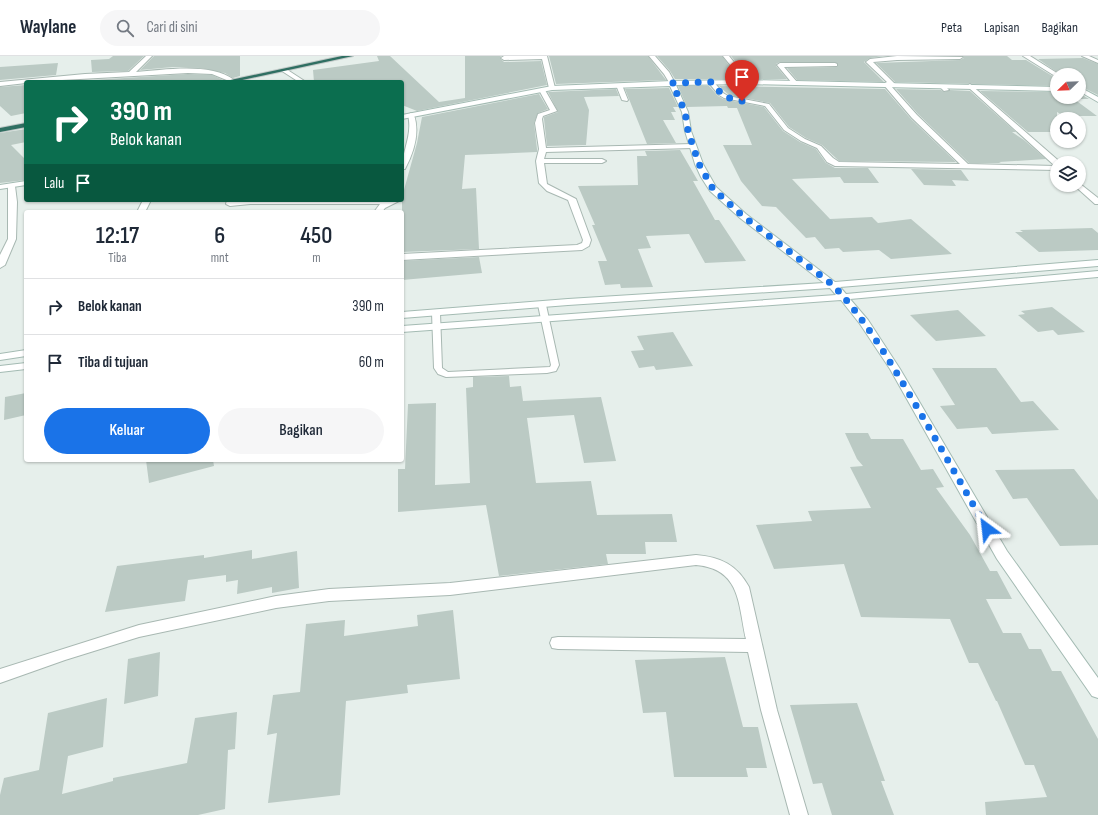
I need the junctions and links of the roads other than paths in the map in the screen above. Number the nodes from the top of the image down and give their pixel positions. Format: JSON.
{"nodes":[{"id":1,"x":149,"y":56,"type":"edge"},
{"id":2,"x":350,"y":56,"type":"edge"},
{"id":3,"x":544,"y":56,"type":"edge"},
{"id":4,"x":652,"y":56,"type":"edge"},
{"id":5,"x":726,"y":56,"type":"edge"},
{"id":6,"x":866,"y":56,"type":"edge"},
{"id":7,"x":960,"y":56,"type":"edge"},
{"id":8,"x":1026,"y":56,"type":"edge"},
{"id":9,"x":1085,"y":56,"type":"edge"},
{"id":10,"x":504,"y":58,"type":"dead end"},
{"id":11,"x":875,"y":60,"type":"junction"},
{"id":12,"x":1098,"y":60,"type":"edge"},
{"id":13,"x":835,"y":65,"type":"dead end"},
{"id":14,"x":284,"y":70,"type":"junction"},
{"id":15,"x":1050,"y":71,"type":"edge"},
{"id":16,"x":131,"y":73,"type":"junction"},
{"id":17,"x":48,"y":80,"type":"edge"},
{"id":18,"x":231,"y":80,"type":"joint"},
{"id":19,"x":300,"y":80,"type":"edge"},
{"id":20,"x":24,"y":82,"type":"edge"},
{"id":21,"x":711,"y":82,"type":"junction"},
{"id":22,"x":747,"y":82,"type":"junction"},
{"id":23,"x":794,"y":82,"type":"junction"},
{"id":24,"x":672,"y":83,"type":"junction"},
{"id":25,"x":0,"y":84,"type":"edge"},
{"id":26,"x":619,"y":84,"type":"junction"},
{"id":27,"x":890,"y":85,"type":"junction"},
{"id":28,"x":970,"y":86,"type":"junction"},
{"id":29,"x":552,"y":88,"type":"junction"},
{"id":30,"x":1050,"y":89,"type":"edge"},
{"id":31,"x":1086,"y":89,"type":"edge"},
{"id":32,"x":542,"y":90,"type":"junction"},
{"id":33,"x":1098,"y":90,"type":"edge"},
{"id":34,"x":1086,"y":93,"type":"edge"},
{"id":35,"x":625,"y":100,"type":"dead end"},
{"id":36,"x":1098,"y":100,"type":"edge"},
{"id":37,"x":411,"y":115,"type":"junction"},
{"id":38,"x":404,"y":117,"type":"edge"},
{"id":39,"x":24,"y":125,"type":"edge"},
{"id":40,"x":0,"y":130,"type":"edge"},
{"id":41,"x":692,"y":146,"type":"junction"},
{"id":42,"x":543,"y":150,"type":"junction"},
{"id":43,"x":1050,"y":158,"type":"edge"},
{"id":44,"x":540,"y":161,"type":"junction"},
{"id":45,"x":602,"y":161,"type":"dead end"},
{"id":46,"x":404,"y":162,"type":"edge"},
{"id":47,"x":966,"y":166,"type":"junction"},
{"id":48,"x":1050,"y":168,"type":"edge"},
{"id":49,"x":24,"y":183,"type":"edge"},
{"id":50,"x":12,"y":186,"type":"junction"},
{"id":51,"x":0,"y":187,"type":"edge"},
{"id":52,"x":1086,"y":191,"type":"edge"},
{"id":53,"x":230,"y":202,"type":"edge"},
{"id":54,"x":262,"y":202,"type":"edge"},
{"id":55,"x":391,"y":202,"type":"edge"},
{"id":56,"x":1098,"y":202,"type":"edge"},
{"id":57,"x":379,"y":210,"type":"edge"},
{"id":58,"x":404,"y":257,"type":"edge"},
{"id":59,"x":1098,"y":263,"type":"edge"},
{"id":60,"x":0,"y":265,"type":"edge"},
{"id":61,"x":1098,"y":274,"type":"edge"},
{"id":62,"x":833,"y":285,"type":"junction"},
{"id":63,"x":844,"y":297,"type":"junction"},
{"id":64,"x":542,"y":304,"type":"junction"},
{"id":65,"x":436,"y":313,"type":"junction"},
{"id":66,"x":404,"y":316,"type":"edge"},
{"id":67,"x":545,"y":318,"type":"junction"},
{"id":68,"x":437,"y":327,"type":"junction"},
{"id":69,"x":404,"y":329,"type":"edge"},
{"id":70,"x":24,"y":353,"type":"edge"},
{"id":71,"x":0,"y":357,"type":"edge"},
{"id":72,"x":24,"y":366,"type":"edge"},
{"id":73,"x":0,"y":369,"type":"edge"},
{"id":74,"x":558,"y":643,"type":"dead end"},
{"id":75,"x":755,"y":646,"type":"junction"},
{"id":76,"x":0,"y":676,"type":"edge"},
{"id":77,"x":1098,"y":691,"type":"edge"},
{"id":78,"x":800,"y":815,"type":"edge"}],
"edges":[{"from":1,"to":16,"type":"street"},
{"from":2,"to":14,"type":"highway"},
{"from":3,"to":10,"type":"street"},
{"from":3,"to":29,"type":"street"},
{"from":4,"to":24,"type":"street"},
{"from":5,"to":22,"type":"street"},
{"from":6,"to":11,"type":"street"},
{"from":7,"to":11,"type":"street"},
{"from":8,"to":15,"type":"street"},
{"from":9,"to":12,"type":"street"},
{"from":11,"to":27,"type":"street"},
{"from":13,"to":23,"type":"street"},
{"from":14,"to":18,"type":"highway"},
{"from":14,"to":19,"type":"street"},
{"from":16,"to":17,"type":"street"},
{"from":16,"to":18,"type":"street"},
{"from":20,"to":25,"type":"street"},
{"from":21,"to":22,"type":"street"},
{"from":21,"to":24,"type":"street"},
{"from":21,"to":47,"type":"street"},
{"from":22,"to":23,"type":"street"},
{"from":23,"to":27,"type":"street"},
{"from":24,"to":26,"type":"street"},
{"from":24,"to":41,"type":"street"},
{"from":26,"to":29,"type":"street"},
{"from":26,"to":35,"type":"street"},
{"from":27,"to":28,"type":"street"},
{"from":27,"to":47,"type":"street"},
{"from":28,"to":30,"type":"street"},
{"from":28,"to":43,"type":"street"},
{"from":29,"to":32,"type":"street"},
{"from":31,"to":33,"type":"street"},
{"from":32,"to":37,"type":"street"},
{"from":32,"to":42,"type":"street"},
{"from":34,"to":36,"type":"street"},
{"from":37,"to":38,"type":"street"},
{"from":37,"to":46,"type":"street"},
{"from":39,"to":40,"type":"highway"},
{"from":41,"to":42,"type":"street"},
{"from":41,"to":62,"type":"street"},
{"from":42,"to":44,"type":"street"},
{"from":44,"to":45,"type":"street"},
{"from":44,"to":58,"type":"street"},
{"from":47,"to":48,"type":"street"},
{"from":49,"to":50,"type":"street"},
{"from":50,"to":51,"type":"street"},
{"from":50,"to":60,"type":"street"},
{"from":52,"to":56,"type":"street"},
{"from":53,"to":54,"type":"street"},
{"from":55,"to":57,"type":"street"},
{"from":59,"to":62,"type":"street"},
{"from":61,"to":63,"type":"street"},
{"from":62,"to":63,"type":"street"},
{"from":62,"to":64,"type":"street"},
{"from":63,"to":67,"type":"street"},
{"from":63,"to":77,"type":"street"},
{"from":64,"to":65,"type":"street"},
{"from":64,"to":67,"type":"lane"},
{"from":65,"to":66,"type":"street"},
{"from":65,"to":68,"type":"lane"},
{"from":67,"to":68,"type":"street"},
{"from":67,"to":68,"type":"lane"},
{"from":68,"to":69,"type":"street"},
{"from":70,"to":71,"type":"street"},
{"from":72,"to":73,"type":"street"},
{"from":74,"to":75,"type":"street"},
{"from":75,"to":76,"type":"street"},
{"from":75,"to":78,"type":"street"}]}
